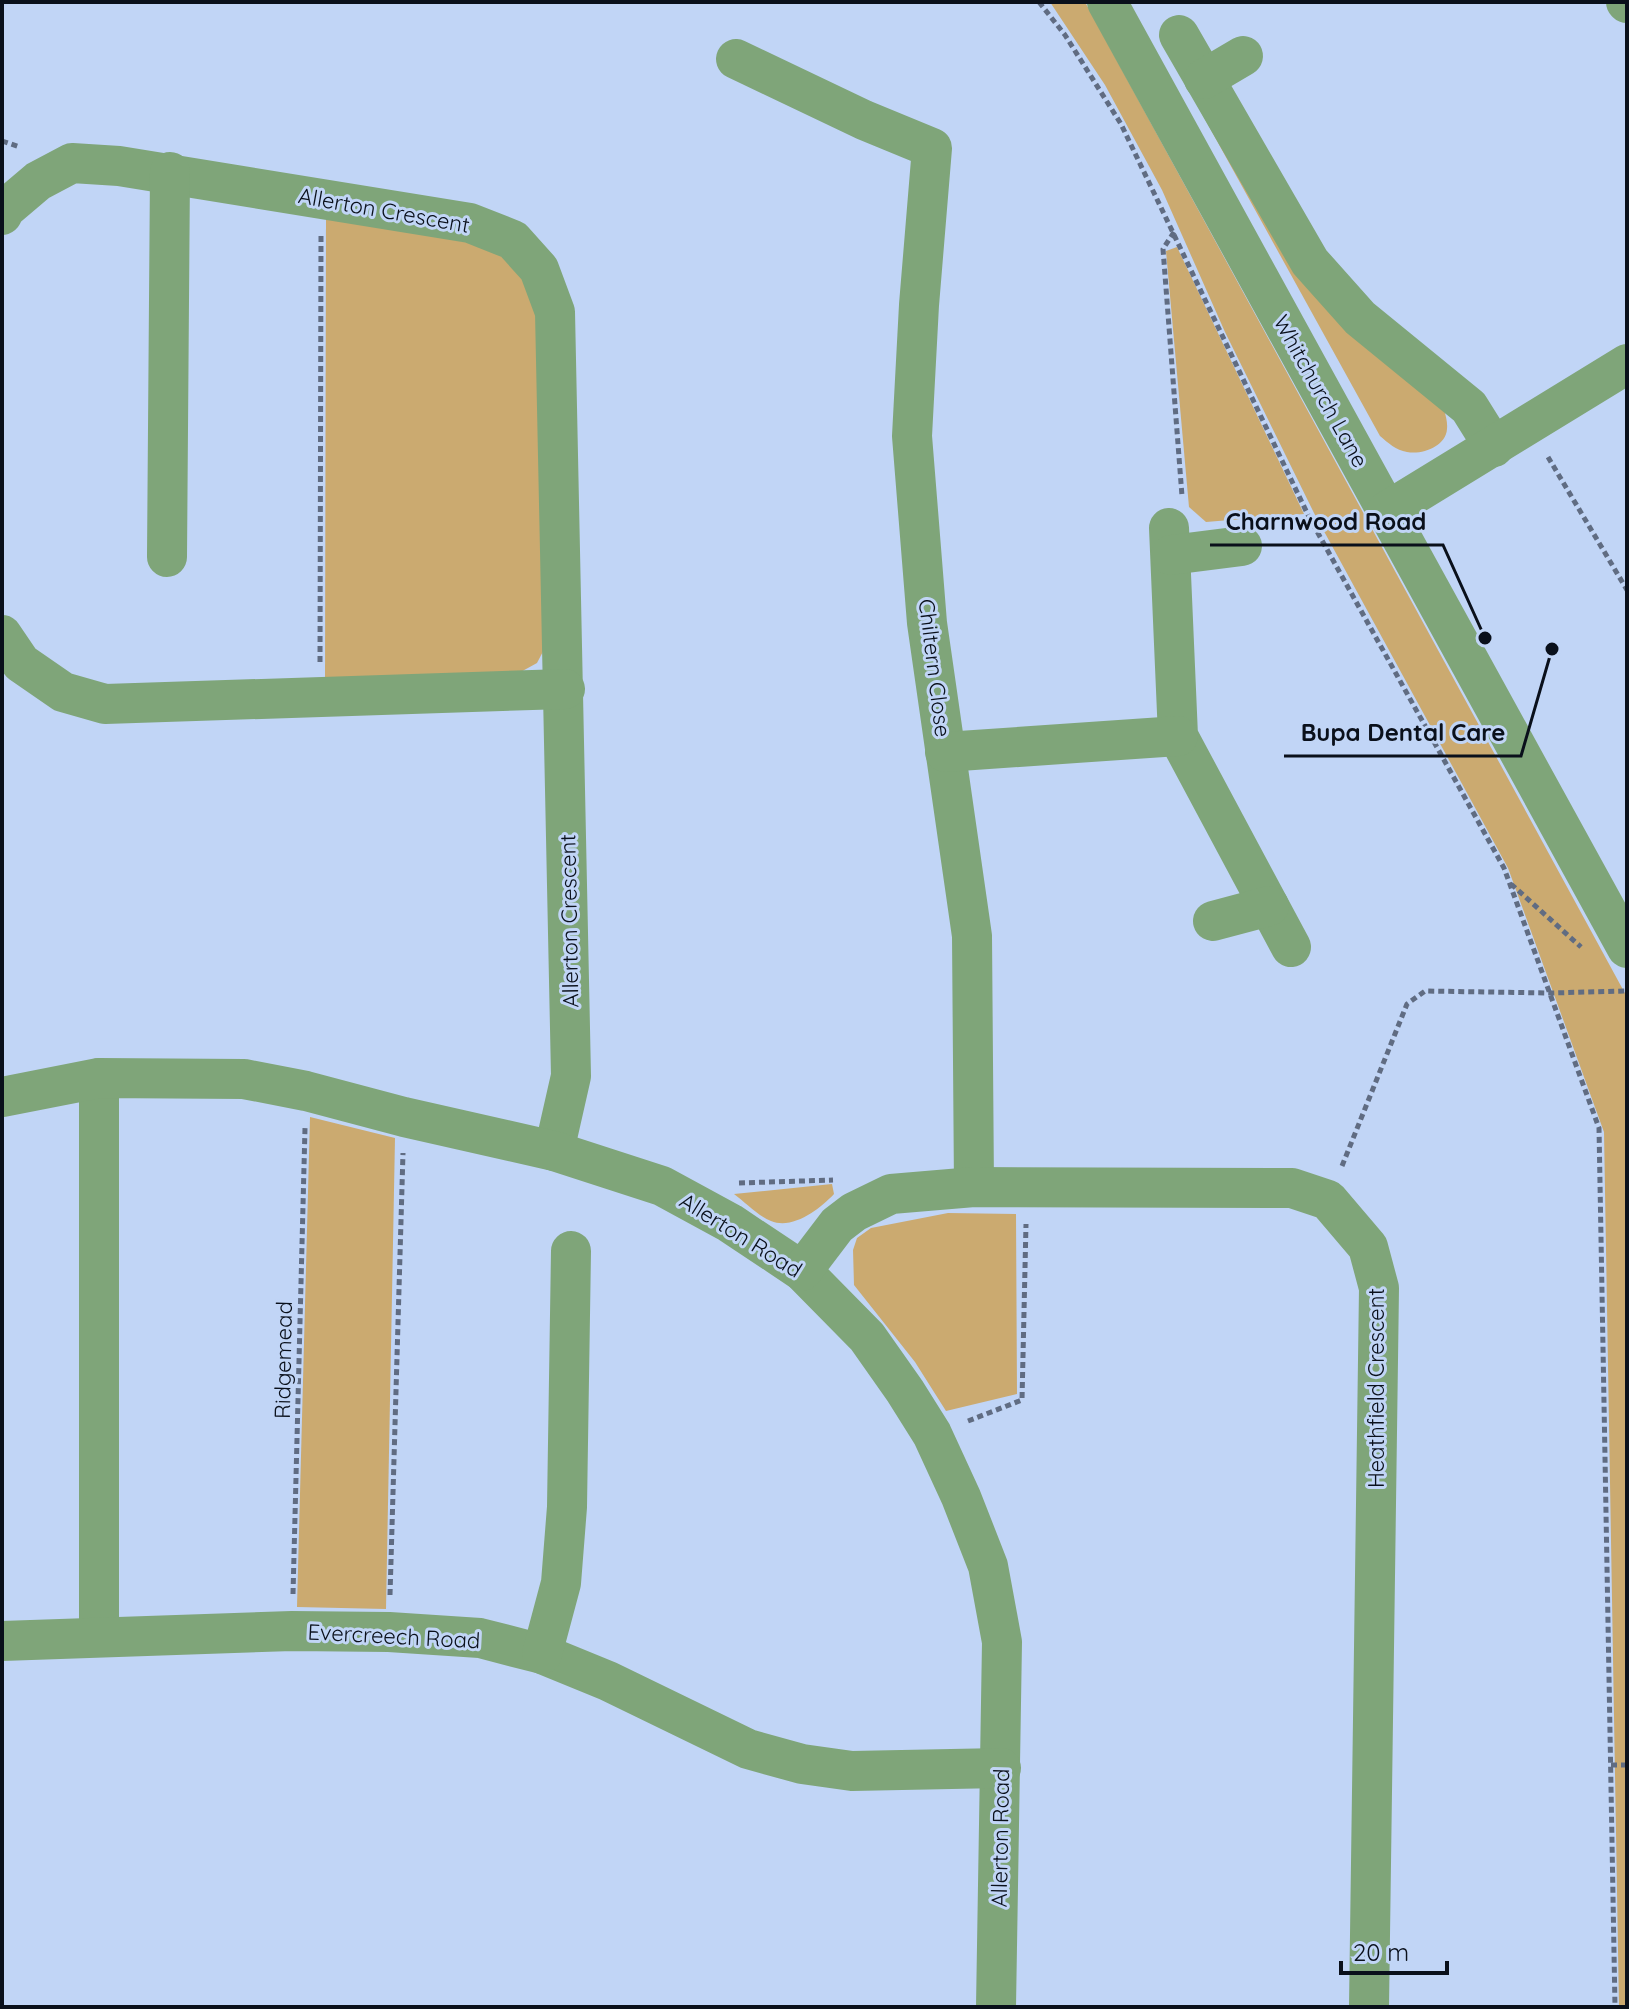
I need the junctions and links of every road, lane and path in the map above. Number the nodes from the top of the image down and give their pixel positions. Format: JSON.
{"nodes":[{"id":1,"x":1039,"y":2,"type":"edge"},
{"id":2,"x":1107,"y":2,"type":"edge"},
{"id":3,"x":1179,"y":35,"type":"dead end"},
{"id":4,"x":1243,"y":56,"type":"dead end"},
{"id":5,"x":736,"y":59,"type":"dead end"},
{"id":6,"x":1204,"y":79,"type":"junction"},
{"id":7,"x":170,"y":172,"type":"junction"},
{"id":8,"x":321,"y":199,"type":"junction"},
{"id":9,"x":2,"y":215,"type":"edge"},
{"id":10,"x":1174,"y":232,"type":"junction"},
{"id":11,"x":1627,"y":364,"type":"edge"},
{"id":12,"x":1529,"y":425,"type":"junction"},
{"id":13,"x":1494,"y":447,"type":"junction"},
{"id":14,"x":1387,"y":511,"type":"junction"},
{"id":15,"x":1175,"y":545,"type":"junction"},
{"id":16,"x":1242,"y":546,"type":"dead end"},
{"id":17,"x":167,"y":557,"type":"dead end"},
{"id":18,"x":1627,"y":590,"type":"edge"},
{"id":19,"x":2,"y":635,"type":"edge"},
{"id":20,"x":565,"y":689,"type":"junction"},
{"id":21,"x":320,"y":697,"type":"junction"},
{"id":22,"x":1178,"y":736,"type":"junction"},
{"id":23,"x":945,"y":752,"type":"junction"},
{"id":24,"x":1510,"y":883,"type":"junction"},
{"id":25,"x":1269,"y":906,"type":"junction"},
{"id":26,"x":1213,"y":921,"type":"dead end"},
{"id":27,"x":1291,"y":947,"type":"dead end"},
{"id":28,"x":1610,"y":952,"type":"edge"},
{"id":29,"x":1627,"y":991,"type":"edge"},
{"id":30,"x":1550,"y":993,"type":"junction"},
{"id":31,"x":99,"y":1078,"type":"junction"},
{"id":32,"x":306,"y":1091,"type":"junction"},
{"id":33,"x":2,"y":1097,"type":"edge"},
{"id":34,"x":404,"y":1117,"type":"junction"},
{"id":35,"x":554,"y":1151,"type":"junction"},
{"id":36,"x":847,"y":1179,"type":"dead end"},
{"id":37,"x":724,"y":1184,"type":"dead end"},
{"id":38,"x":974,"y":1187,"type":"junction"},
{"id":39,"x":1027,"y":1187,"type":"junction"},
{"id":40,"x":1328,"y":1200,"type":"junction"},
{"id":41,"x":571,"y":1251,"type":"dead end"},
{"id":42,"x":802,"y":1271,"type":"junction"},
{"id":43,"x":932,"y":1434,"type":"junction"},
{"id":44,"x":292,"y":1631,"type":"junction"},
{"id":45,"x":389,"y":1632,"type":"junction"},
{"id":46,"x":99,"y":1636,"type":"junction"},
{"id":47,"x":2,"y":1641,"type":"edge"},
{"id":48,"x":542,"y":1654,"type":"junction"},
{"id":49,"x":1611,"y":1765,"type":"junction"},
{"id":50,"x":1627,"y":1765,"type":"edge"},
{"id":51,"x":1001,"y":1768,"type":"junction"},
{"id":52,"x":996,"y":2007,"type":"edge"},
{"id":53,"x":1369,"y":2007,"type":"edge"},
{"id":54,"x":1615,"y":2007,"type":"edge"}],
"edges":[{"from":1,"to":10,"type":"path"},
{"from":2,"to":14,"type":"street","name":"Whitchurch Lane"},
{"from":3,"to":6,"type":"street"},
{"from":4,"to":6,"type":"street"},
{"from":5,"to":23,"type":"street","name":"Chiltern Close"},
{"from":6,"to":13,"type":"street"},
{"from":7,"to":8,"type":"street","name":"Allerton Crescent"},
{"from":7,"to":9,"type":"street","name":"Allerton Crescent"},
{"from":7,"to":17,"type":"street"},
{"from":8,"to":20,"type":"street","name":"Allerton Crescent"},
{"from":8,"to":21,"type":"path"},
{"from":10,"to":15,"type":"path"},
{"from":10,"to":24,"type":"path"},
{"from":11,"to":12,"type":"street"},
{"from":12,"to":13,"type":"street"},
{"from":12,"to":18,"type":"path"},
{"from":13,"to":14,"type":"street"},
{"from":14,"to":28,"type":"street","name":"Whitchurch Lane"},
{"from":15,"to":16,"type":"street"},
{"from":15,"to":22,"type":"street"},
{"from":19,"to":21,"type":"street"},
{"from":20,"to":21,"type":"street"},
{"from":20,"to":35,"type":"street","name":"Allerton Crescent"},
{"from":22,"to":23,"type":"street"},
{"from":22,"to":25,"type":"street"},
{"from":23,"to":38,"type":"street","name":"Chiltern Close"},
{"from":24,"to":28,"type":"path"},
{"from":24,"to":30,"type":"path"},
{"from":25,"to":26,"type":"street"},
{"from":25,"to":27,"type":"street"},
{"from":29,"to":30,"type":"path"},
{"from":30,"to":40,"type":"path"},
{"from":30,"to":49,"type":"path"},
{"from":31,"to":32,"type":"street","name":"Allerton Road"},
{"from":31,"to":33,"type":"street","name":"Allerton Road"},
{"from":31,"to":46,"type":"street"},
{"from":32,"to":34,"type":"street","name":"Allerton Road"},
{"from":32,"to":44,"type":"path","name":"Ridgemead"},
{"from":34,"to":35,"type":"street","name":"Allerton Road"},
{"from":34,"to":45,"type":"path"},
{"from":35,"to":42,"type":"street","name":"Allerton Road"},
{"from":36,"to":37,"type":"path"},
{"from":38,"to":39,"type":"street"},
{"from":38,"to":42,"type":"street"},
{"from":39,"to":40,"type":"street"},
{"from":39,"to":43,"type":"path"},
{"from":40,"to":53,"type":"street","name":"Heathfield Crescent"},
{"from":41,"to":48,"type":"street"},
{"from":42,"to":43,"type":"street","name":"Allerton Road"},
{"from":43,"to":51,"type":"street","name":"Allerton Road"},
{"from":44,"to":45,"type":"street","name":"Evercreech Road"},
{"from":44,"to":46,"type":"street","name":"Evercreech Road"},
{"from":45,"to":48,"type":"street","name":"Evercreech Road"},
{"from":46,"to":47,"type":"street","name":"Evercreech Road"},
{"from":48,"to":51,"type":"street","name":"Evercreech Road"},
{"from":49,"to":50,"type":"path"},
{"from":49,"to":54,"type":"path"},
{"from":51,"to":52,"type":"street","name":"Allerton Road"}]}
